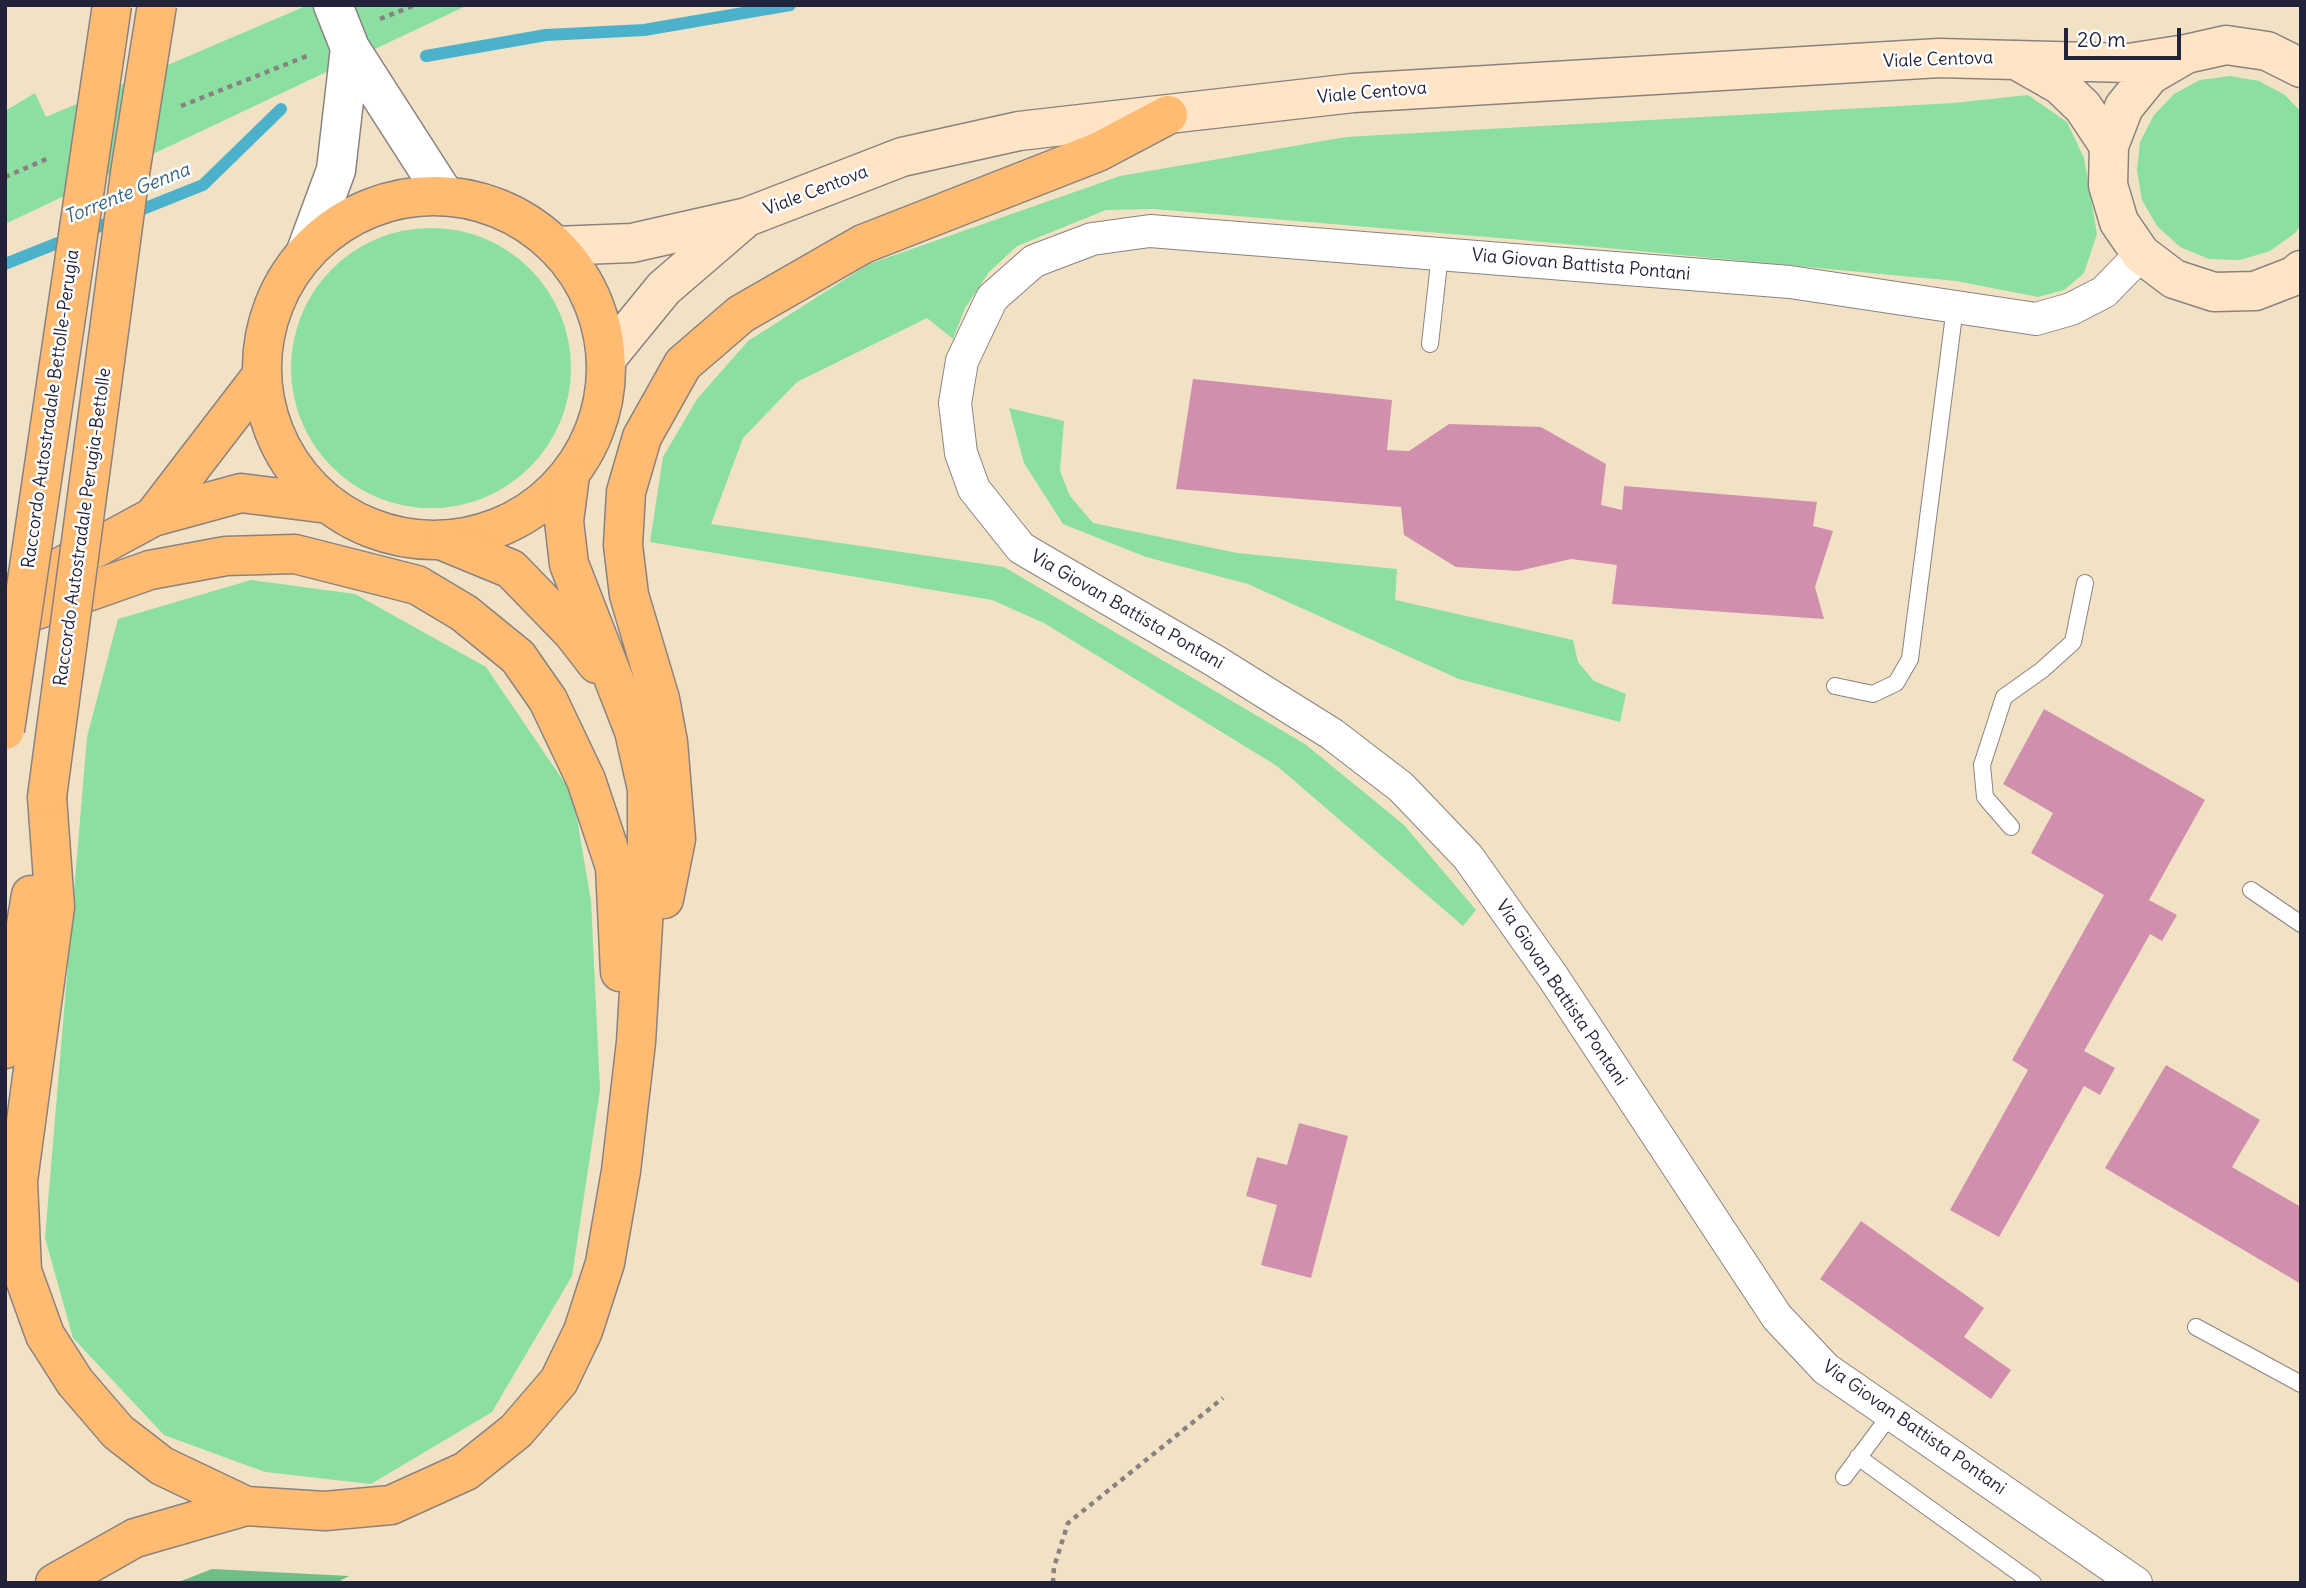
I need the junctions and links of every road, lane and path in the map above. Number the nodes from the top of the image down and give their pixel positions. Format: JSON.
{"nodes":[{"id":1,"x":112,"y":5,"type":"edge"},
{"id":2,"x":157,"y":5,"type":"edge"},
{"id":3,"x":333,"y":5,"type":"edge"},
{"id":4,"x":415,"y":5,"type":"edge"},
{"id":5,"x":361,"y":35,"type":"junction"},
{"id":6,"x":2186,"y":54,"type":"junction"},
{"id":7,"x":2011,"y":57,"type":"junction"},
{"id":8,"x":2301,"y":68,"type":"edge"},
{"id":9,"x":1168,"y":115,"type":"junction"},
{"id":10,"x":2109,"y":146,"type":"junction"},
{"id":11,"x":445,"y":196,"type":"junction"},
{"id":12,"x":747,"y":217,"type":"junction"},
{"id":13,"x":555,"y":246,"type":"junction"},
{"id":14,"x":305,"y":254,"type":"junction"},
{"id":15,"x":1440,"y":254,"type":"junction"},
{"id":16,"x":2141,"y":254,"type":"junction"},
{"id":17,"x":2301,"y":270,"type":"edge"},
{"id":18,"x":1955,"y":307,"type":"junction"},
{"id":19,"x":1430,"y":344,"type":"dead end"},
{"id":20,"x":606,"y":359,"type":"junction"},
{"id":21,"x":262,"y":374,"type":"junction"},
{"id":22,"x":570,"y":475,"type":"junction"},
{"id":23,"x":328,"y":504,"type":"junction"},
{"id":24,"x":153,"y":517,"type":"junction"},
{"id":25,"x":443,"y":541,"type":"junction"},
{"id":26,"x":2085,"y":583,"type":"dead end"},
{"id":27,"x":5,"y":597,"type":"edge"},
{"id":28,"x":5,"y":621,"type":"edge"},
{"id":29,"x":1835,"y":686,"type":"dead end"},
{"id":30,"x":617,"y":691,"type":"junction"},
{"id":31,"x":5,"y":730,"type":"edge"},
{"id":32,"x":47,"y":797,"type":"junction"},
{"id":33,"x":2011,"y":827,"type":"dead end"},
{"id":34,"x":2251,"y":890,"type":"dead end"},
{"id":35,"x":2301,"y":924,"type":"edge"},
{"id":36,"x":636,"y":1042,"type":"junction"},
{"id":37,"x":5,"y":1049,"type":"edge"},
{"id":38,"x":2196,"y":1327,"type":"dead end"},
{"id":39,"x":2301,"y":1384,"type":"edge"},
{"id":40,"x":1223,"y":1398,"type":"dead end"},
{"id":41,"x":1891,"y":1413,"type":"junction"},
{"id":42,"x":1858,"y":1457,"type":"junction"},
{"id":43,"x":1844,"y":1477,"type":"dead end"},
{"id":44,"x":246,"y":1506,"type":"junction"},
{"id":45,"x":55,"y":1583,"type":"edge"},
{"id":46,"x":1053,"y":1583,"type":"edge"},
{"id":47,"x":2033,"y":1583,"type":"edge"},
{"id":48,"x":2136,"y":1583,"type":"edge"}],
"edges":[{"from":1,"to":31,"type":"main road","name":"Raccordo Autostradale Bettolle-Perugia","bridge":true},
{"from":2,"to":32,"type":"main road","name":"Raccordo Autostradale Perugia-Bettolle","bridge":true},
{"from":3,"to":5,"type":"street"},
{"from":4,"to":5,"type":"path"},
{"from":5,"to":11,"type":"street"},
{"from":5,"to":14,"type":"street"},
{"from":6,"to":7,"type":"main road","name":"Viale Centova"},
{"from":6,"to":8,"type":"main road"},
{"from":6,"to":10,"type":"main road"},
{"from":7,"to":9,"type":"main road","name":"Viale Centova"},
{"from":7,"to":10,"type":"main road","name":"Viale Centova"},
{"from":9,"to":12,"type":"main road","name":"Viale Centova"},
{"from":9,"to":36,"type":"main road"},
{"from":10,"to":16,"type":"main road"},
{"from":11,"to":13,"type":"main road"},
{"from":11,"to":14,"type":"main road"},
{"from":12,"to":13,"type":"main road"},
{"from":12,"to":20,"type":"main road"},
{"from":13,"to":20,"type":"main road"},
{"from":14,"to":21,"type":"main road"},
{"from":15,"to":18,"type":"street","name":"Via Giovan Battista Pontani"},
{"from":15,"to":19,"type":"lane"},
{"from":15,"to":41,"type":"street","name":"Via Giovan Battista Pontani"},
{"from":16,"to":17,"type":"main road"},
{"from":16,"to":18,"type":"street","name":"Via Giovan Battista Pontani"},
{"from":18,"to":29,"type":"lane"},
{"from":20,"to":22,"type":"main road"},
{"from":21,"to":23,"type":"main road"},
{"from":21,"to":24,"type":"main road"},
{"from":22,"to":25,"type":"main road"},
{"from":22,"to":30,"type":"main road"},
{"from":23,"to":24,"type":"main road"},
{"from":23,"to":25,"type":"main road"},
{"from":24,"to":27,"type":"main road"},
{"from":25,"to":30,"type":"main road"},
{"from":26,"to":33,"type":"lane"},
{"from":28,"to":36,"type":"main road"},
{"from":30,"to":36,"type":"main road"},
{"from":32,"to":37,"type":"main road","name":"Raccordo Autostradale Perugia-Bettolle"},
{"from":32,"to":44,"type":"main road"},
{"from":34,"to":35,"type":"lane"},
{"from":36,"to":44,"type":"main road"},
{"from":38,"to":39,"type":"lane"},
{"from":40,"to":46,"type":"path"},
{"from":41,"to":42,"type":"lane"},
{"from":41,"to":48,"type":"street","name":"Via Giovan Battista Pontani"},
{"from":42,"to":43,"type":"lane"},
{"from":42,"to":47,"type":"lane"},
{"from":44,"to":45,"type":"main road"}]}
